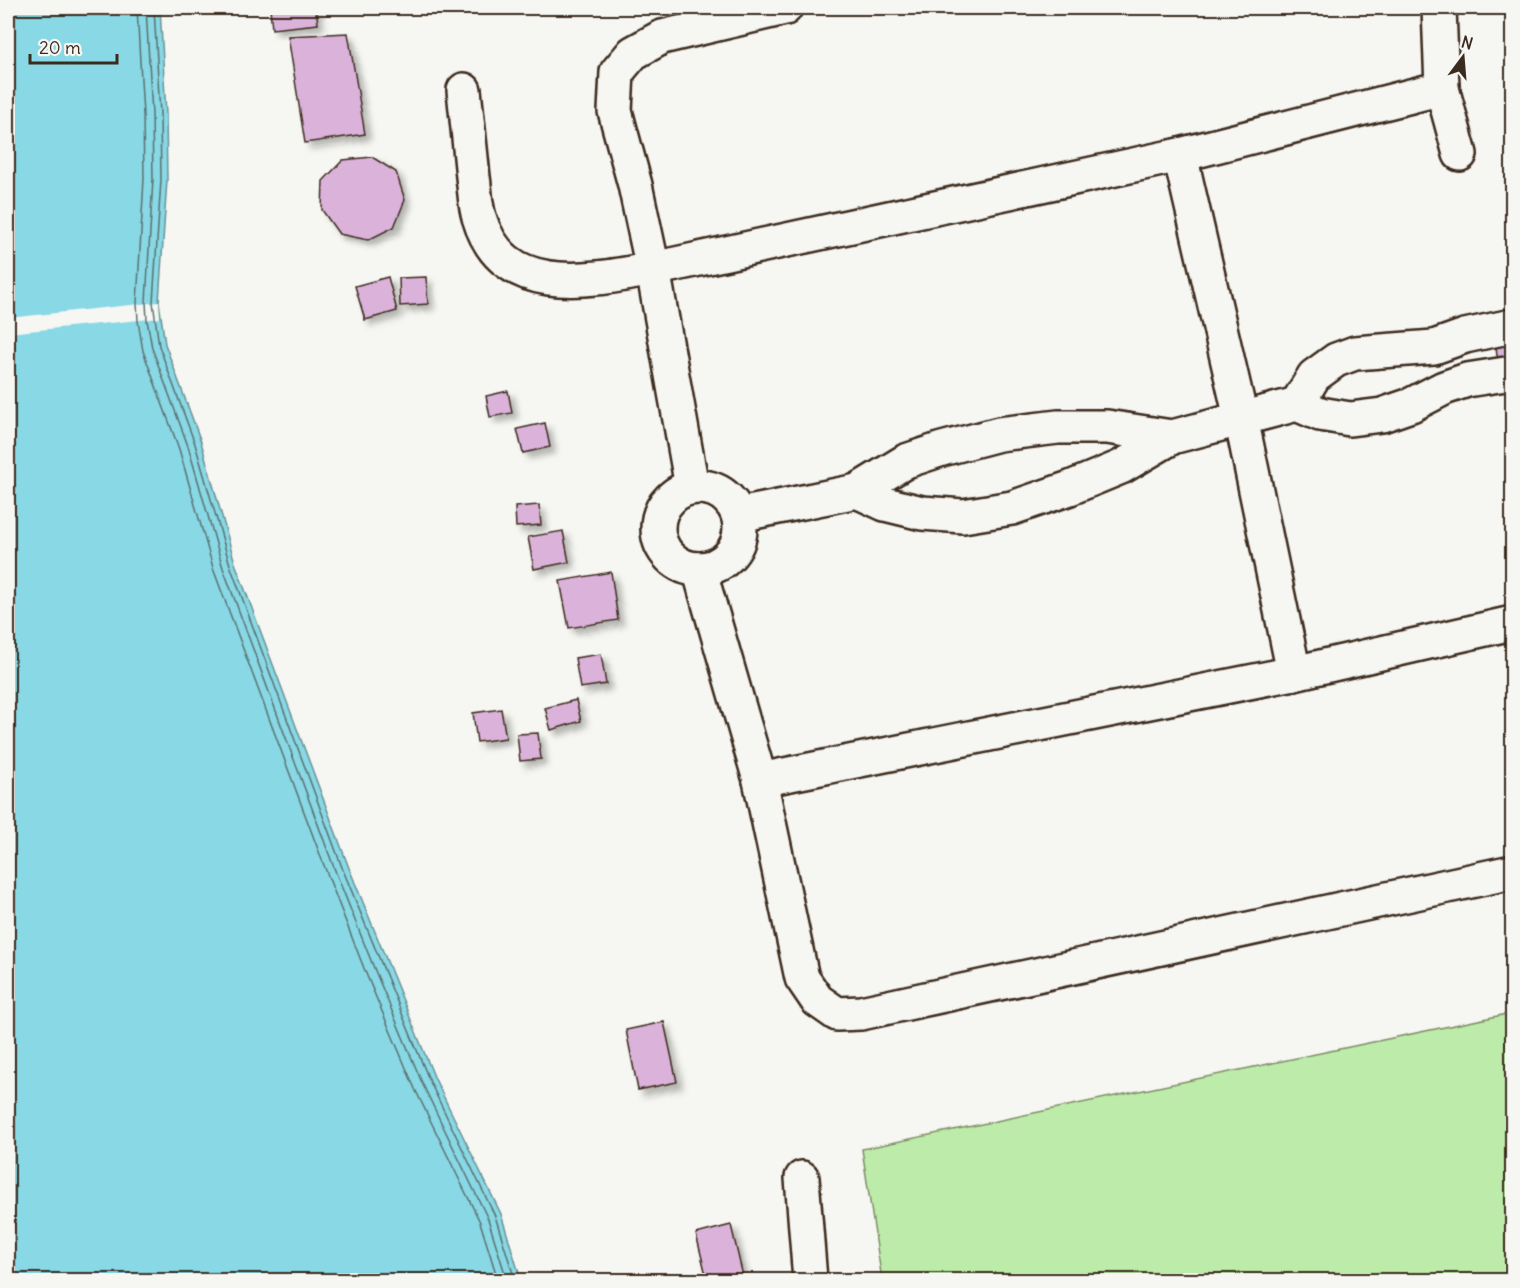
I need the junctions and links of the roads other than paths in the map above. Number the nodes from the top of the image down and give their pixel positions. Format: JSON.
{"nodes":[{"id":1,"x":785,"y":8,"type":"edge"},
{"id":2,"x":1439,"y":8,"type":"edge"},
{"id":3,"x":1442,"y":87,"type":"junction"},
{"id":4,"x":464,"y":90,"type":"dead end"},
{"id":5,"x":1460,"y":154,"type":"dead end"},
{"id":6,"x":1180,"y":155,"type":"junction"},
{"id":7,"x":653,"y":269,"type":"junction"},
{"id":8,"x":1512,"y":326,"type":"edge"},
{"id":9,"x":1434,"y":347,"type":"junction"},
{"id":10,"x":1512,"y":373,"type":"edge"},
{"id":11,"x":1444,"y":388,"type":"junction"},
{"id":12,"x":1296,"y":404,"type":"junction"},
{"id":13,"x":1241,"y":418,"type":"junction"},
{"id":14,"x":1172,"y":437,"type":"junction"},
{"id":15,"x":692,"y":487,"type":"junction"},
{"id":16,"x":857,"y":491,"type":"junction"},
{"id":17,"x":739,"y":515,"type":"junction"},
{"id":18,"x":699,"y":569,"type":"junction"},
{"id":19,"x":1512,"y":623,"type":"edge"},
{"id":20,"x":1294,"y":673,"type":"junction"},
{"id":21,"x":760,"y":780,"type":"junction"},
{"id":22,"x":1512,"y":872,"type":"edge"},
{"id":23,"x":802,"y":1178,"type":"dead end"},
{"id":24,"x":810,"y":1281,"type":"edge"}],
"edges":[{"from":1,"to":7,"type":"street"},
{"from":2,"to":3,"type":"street"},
{"from":3,"to":5,"type":"street"},
{"from":3,"to":6,"type":"street"},
{"from":4,"to":7,"type":"street"},
{"from":6,"to":7,"type":"street"},
{"from":6,"to":13,"type":"street"},
{"from":7,"to":15,"type":"street"},
{"from":8,"to":9,"type":"street"},
{"from":9,"to":11,"type":"street"},
{"from":9,"to":12,"type":"street"},
{"from":10,"to":11,"type":"street"},
{"from":11,"to":12,"type":"street"},
{"from":12,"to":13,"type":"street"},
{"from":13,"to":14,"type":"street"},
{"from":13,"to":20,"type":"street"},
{"from":14,"to":16,"type":"street"},
{"from":14,"to":16,"type":"street"},
{"from":15,"to":17,"type":"street"},
{"from":15,"to":18,"type":"street"},
{"from":16,"to":17,"type":"street"},
{"from":17,"to":18,"type":"street"},
{"from":18,"to":21,"type":"street"},
{"from":19,"to":20,"type":"street"},
{"from":20,"to":21,"type":"street"},
{"from":21,"to":22,"type":"street"},
{"from":23,"to":24,"type":"street"}]}
